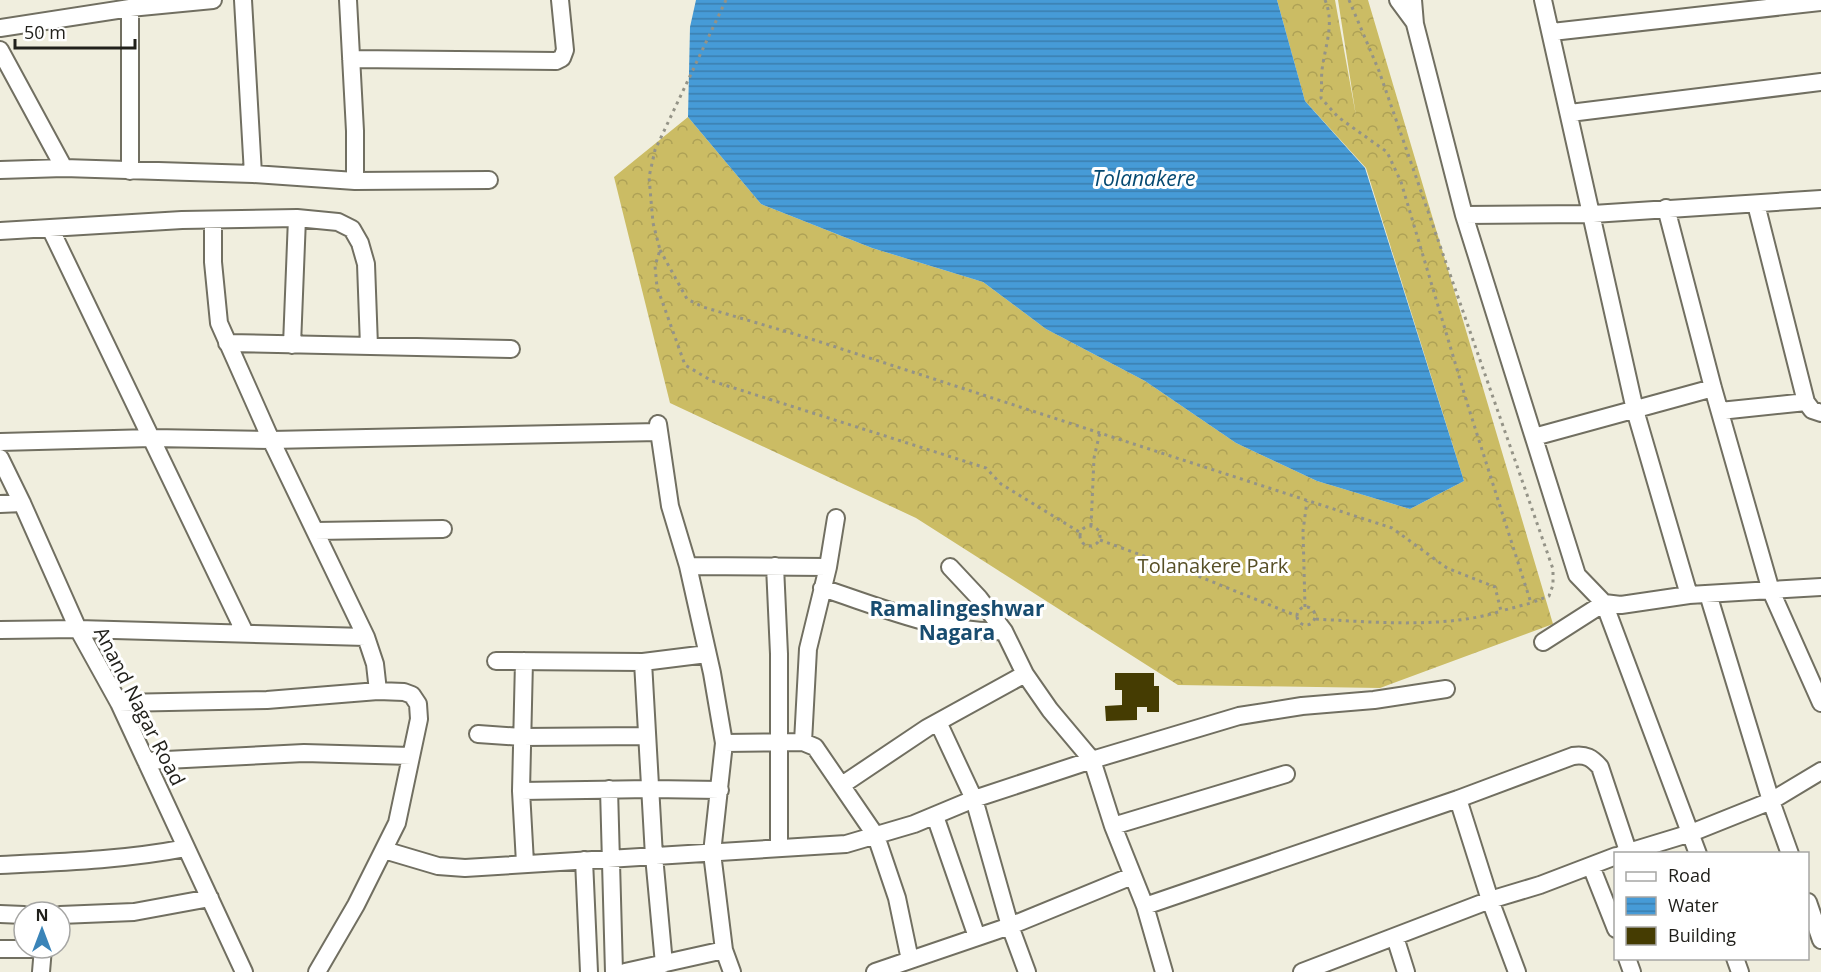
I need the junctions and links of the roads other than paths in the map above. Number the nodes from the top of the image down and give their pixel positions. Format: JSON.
{"nodes":[{"id":1,"x":213,"y":0,"type":"edge"},
{"id":2,"x":243,"y":0,"type":"edge"},
{"id":3,"x":348,"y":0,"type":"edge"},
{"id":4,"x":560,"y":0,"type":"edge"},
{"id":5,"x":1398,"y":0,"type":"edge"},
{"id":6,"x":1413,"y":0,"type":"edge"},
{"id":7,"x":1543,"y":0,"type":"edge"},
{"id":8,"x":1821,"y":2,"type":"edge"},
{"id":9,"x":130,"y":8,"type":"junction"},
{"id":10,"x":1416,"y":24,"type":"junction"},
{"id":11,"x":0,"y":28,"type":"edge"},
{"id":12,"x":1552,"y":32,"type":"junction"},
{"id":13,"x":0,"y":50,"type":"edge"},
{"id":14,"x":351,"y":59,"type":"junction"},
{"id":15,"x":1821,"y":82,"type":"edge"},
{"id":16,"x":1570,"y":113,"type":"junction"},
{"id":17,"x":64,"y":168,"type":"junction"},
{"id":18,"x":0,"y":170,"type":"edge"},
{"id":19,"x":130,"y":171,"type":"junction"},
{"id":20,"x":253,"y":174,"type":"junction"},
{"id":21,"x":489,"y":180,"type":"dead end"},
{"id":22,"x":355,"y":181,"type":"junction"},
{"id":23,"x":1821,"y":200,"type":"edge"},
{"id":24,"x":1756,"y":204,"type":"junction"},
{"id":25,"x":1666,"y":208,"type":"junction"},
{"id":26,"x":1593,"y":213,"type":"junction"},
{"id":27,"x":1464,"y":215,"type":"junction"},
{"id":28,"x":297,"y":218,"type":"junction"},
{"id":29,"x":213,"y":220,"type":"junction"},
{"id":30,"x":50,"y":228,"type":"junction"},
{"id":31,"x":0,"y":231,"type":"edge"},
{"id":32,"x":226,"y":343,"type":"junction"},
{"id":33,"x":292,"y":345,"type":"junction"},
{"id":34,"x":369,"y":346,"type":"junction"},
{"id":35,"x":511,"y":349,"type":"dead end"},
{"id":36,"x":1713,"y":388,"type":"junction"},
{"id":37,"x":1806,"y":402,"type":"junction"},
{"id":38,"x":1635,"y":410,"type":"junction"},
{"id":39,"x":1720,"y":411,"type":"junction"},
{"id":40,"x":1821,"y":413,"type":"edge"},
{"id":41,"x":1534,"y":437,"type":"junction"},
{"id":42,"x":152,"y":438,"type":"junction"},
{"id":43,"x":271,"y":440,"type":"junction"},
{"id":44,"x":0,"y":442,"type":"edge"},
{"id":45,"x":0,"y":458,"type":"edge"},
{"id":46,"x":22,"y":503,"type":"junction"},
{"id":47,"x":0,"y":504,"type":"edge"},
{"id":48,"x":836,"y":518,"type":"dead end"},
{"id":49,"x":442,"y":529,"type":"dead end"},
{"id":50,"x":315,"y":531,"type":"junction"},
{"id":51,"x":688,"y":566,"type":"junction"},
{"id":52,"x":775,"y":566,"type":"junction"},
{"id":53,"x":828,"y":567,"type":"junction"},
{"id":54,"x":950,"y":567,"type":"dead end"},
{"id":55,"x":1821,"y":587,"type":"edge"},
{"id":56,"x":822,"y":588,"type":"junction"},
{"id":57,"x":1771,"y":591,"type":"junction"},
{"id":58,"x":1708,"y":594,"type":"junction"},
{"id":59,"x":1689,"y":595,"type":"junction"},
{"id":60,"x":1604,"y":603,"type":"junction"},
{"id":61,"x":78,"y":629,"type":"junction"},
{"id":62,"x":0,"y":630,"type":"edge"},
{"id":63,"x":1004,"y":631,"type":"junction"},
{"id":64,"x":245,"y":633,"type":"junction"},
{"id":65,"x":366,"y":637,"type":"junction"},
{"id":66,"x":1543,"y":642,"type":"dead end"},
{"id":67,"x":707,"y":654,"type":"junction"},
{"id":68,"x":496,"y":661,"type":"dead end"},
{"id":69,"x":524,"y":661,"type":"junction"},
{"id":70,"x":643,"y":662,"type":"junction"},
{"id":71,"x":1025,"y":674,"type":"junction"},
{"id":72,"x":1817,"y":680,"type":"edge"},
{"id":73,"x":1446,"y":689,"type":"dead end"},
{"id":74,"x":378,"y":691,"type":"junction"},
{"id":75,"x":118,"y":703,"type":"junction"},
{"id":76,"x":1821,"y":703,"type":"edge"},
{"id":77,"x":938,"y":722,"type":"junction"},
{"id":78,"x":478,"y":734,"type":"dead end"},
{"id":79,"x":522,"y":736,"type":"junction"},
{"id":80,"x":647,"y":736,"type":"junction"},
{"id":81,"x":780,"y":741,"type":"junction"},
{"id":82,"x":803,"y":742,"type":"junction"},
{"id":83,"x":724,"y":743,"type":"junction"},
{"id":84,"x":411,"y":756,"type":"junction"},
{"id":85,"x":1092,"y":760,"type":"junction"},
{"id":86,"x":146,"y":761,"type":"junction"},
{"id":87,"x":1821,"y":771,"type":"edge"},
{"id":88,"x":1286,"y":774,"type":"dead end"},
{"id":89,"x":842,"y":785,"type":"junction"},
{"id":90,"x":609,"y":789,"type":"junction"},
{"id":91,"x":651,"y":789,"type":"junction"},
{"id":92,"x":720,"y":790,"type":"junction"},
{"id":93,"x":521,"y":791,"type":"junction"},
{"id":94,"x":975,"y":799,"type":"junction"},
{"id":95,"x":1458,"y":799,"type":"junction"},
{"id":96,"x":1771,"y":801,"type":"junction"},
{"id":97,"x":935,"y":816,"type":"junction"},
{"id":98,"x":1113,"y":825,"type":"junction"},
{"id":99,"x":1691,"y":833,"type":"junction"},
{"id":100,"x":876,"y":836,"type":"junction"},
{"id":101,"x":779,"y":847,"type":"junction"},
{"id":102,"x":186,"y":848,"type":"junction"},
{"id":103,"x":384,"y":850,"type":"junction"},
{"id":104,"x":1621,"y":852,"type":"edge"},
{"id":105,"x":1629,"y":852,"type":"edge"},
{"id":106,"x":1697,"y":852,"type":"edge"},
{"id":107,"x":1789,"y":852,"type":"edge"},
{"id":108,"x":712,"y":853,"type":"junction"},
{"id":109,"x":654,"y":856,"type":"junction"},
{"id":110,"x":1614,"y":857,"type":"edge"},
{"id":111,"x":610,"y":858,"type":"junction"},
{"id":112,"x":584,"y":860,"type":"junction"},
{"id":113,"x":525,"y":863,"type":"junction"},
{"id":114,"x":0,"y":865,"type":"edge"},
{"id":115,"x":1591,"y":866,"type":"junction"},
{"id":116,"x":1132,"y":876,"type":"junction"},
{"id":117,"x":210,"y":898,"type":"junction"},
{"id":118,"x":1491,"y":900,"type":"junction"},
{"id":119,"x":1145,"y":906,"type":"junction"},
{"id":120,"x":1809,"y":906,"type":"edge"},
{"id":121,"x":72,"y":915,"type":"edge"},
{"id":122,"x":1614,"y":924,"type":"edge"},
{"id":123,"x":1010,"y":926,"type":"junction"},
{"id":124,"x":977,"y":937,"type":"junction"},
{"id":125,"x":1395,"y":937,"type":"junction"},
{"id":126,"x":1821,"y":940,"type":"edge"},
{"id":127,"x":724,"y":950,"type":"junction"},
{"id":128,"x":910,"y":960,"type":"junction"},
{"id":129,"x":664,"y":964,"type":"junction"},
{"id":130,"x":885,"y":970,"type":"edge"},
{"id":131,"x":243,"y":972,"type":"edge"},
{"id":132,"x":317,"y":972,"type":"edge"},
{"id":133,"x":589,"y":972,"type":"edge"},
{"id":134,"x":614,"y":972,"type":"edge"},
{"id":135,"x":626,"y":972,"type":"edge"},
{"id":136,"x":732,"y":972,"type":"edge"},
{"id":137,"x":1027,"y":972,"type":"edge"},
{"id":138,"x":1164,"y":972,"type":"edge"},
{"id":139,"x":1302,"y":972,"type":"edge"},
{"id":140,"x":1406,"y":972,"type":"edge"},
{"id":141,"x":1517,"y":972,"type":"edge"}],
"edges":[{"from":1,"to":9,"type":"street"},
{"from":2,"to":20,"type":"street"},
{"from":3,"to":14,"type":"street"},
{"from":4,"to":14,"type":"street"},
{"from":5,"to":10,"type":"street"},
{"from":6,"to":10,"type":"street"},
{"from":7,"to":12,"type":"street"},
{"from":8,"to":12,"type":"street"},
{"from":9,"to":11,"type":"street"},
{"from":9,"to":19,"type":"street"},
{"from":10,"to":27,"type":"street"},
{"from":12,"to":16,"type":"street"},
{"from":13,"to":17,"type":"street"},
{"from":14,"to":22,"type":"street"},
{"from":15,"to":16,"type":"street"},
{"from":16,"to":26,"type":"street"},
{"from":17,"to":18,"type":"street"},
{"from":17,"to":19,"type":"street"},
{"from":19,"to":20,"type":"street"},
{"from":20,"to":22,"type":"street"},
{"from":21,"to":22,"type":"street"},
{"from":23,"to":24,"type":"street"},
{"from":24,"to":25,"type":"street"},
{"from":24,"to":37,"type":"street"},
{"from":25,"to":26,"type":"street"},
{"from":25,"to":36,"type":"street"},
{"from":26,"to":27,"type":"street"},
{"from":26,"to":38,"type":"street"},
{"from":27,"to":41,"type":"street"},
{"from":28,"to":29,"type":"street"},
{"from":28,"to":33,"type":"street"},
{"from":28,"to":34,"type":"street"},
{"from":29,"to":30,"type":"street"},
{"from":29,"to":32,"type":"street"},
{"from":30,"to":31,"type":"street"},
{"from":30,"to":42,"type":"street"},
{"from":32,"to":33,"type":"street"},
{"from":32,"to":43,"type":"street"},
{"from":33,"to":34,"type":"street"},
{"from":34,"to":35,"type":"street"},
{"from":36,"to":38,"type":"street"},
{"from":36,"to":39,"type":"street"},
{"from":37,"to":39,"type":"street"},
{"from":37,"to":40,"type":"street"},
{"from":38,"to":41,"type":"street"},
{"from":38,"to":59,"type":"street"},
{"from":39,"to":57,"type":"street"},
{"from":41,"to":60,"type":"street"},
{"from":42,"to":43,"type":"street"},
{"from":42,"to":44,"type":"street"},
{"from":42,"to":64,"type":"street"},
{"from":43,"to":50,"type":"street"},
{"from":43,"to":51,"type":"street"},
{"from":45,"to":46,"type":"street","name":"Anand Nagar Road"},
{"from":46,"to":47,"type":"street"},
{"from":46,"to":61,"type":"street","name":"Anand Nagar Road"},
{"from":48,"to":53,"type":"street"},
{"from":49,"to":50,"type":"street"},
{"from":50,"to":65,"type":"street"},
{"from":51,"to":52,"type":"street"},
{"from":51,"to":67,"type":"street"},
{"from":52,"to":53,"type":"street"},
{"from":52,"to":81,"type":"street"},
{"from":53,"to":56,"type":"street"},
{"from":54,"to":63,"type":"street"},
{"from":55,"to":57,"type":"street"},
{"from":56,"to":63,"type":"street"},
{"from":56,"to":82,"type":"street"},
{"from":57,"to":58,"type":"street"},
{"from":57,"to":72,"type":"street"},
{"from":58,"to":59,"type":"street"},
{"from":58,"to":96,"type":"street"},
{"from":59,"to":60,"type":"street"},
{"from":60,"to":66,"type":"street"},
{"from":60,"to":99,"type":"street"},
{"from":61,"to":62,"type":"street"},
{"from":61,"to":64,"type":"street"},
{"from":61,"to":75,"type":"street","name":"Anand Nagar Road"},
{"from":63,"to":71,"type":"street"},
{"from":64,"to":65,"type":"street"},
{"from":65,"to":74,"type":"street"},
{"from":67,"to":70,"type":"street"},
{"from":67,"to":83,"type":"street"},
{"from":68,"to":69,"type":"street"},
{"from":69,"to":70,"type":"street"},
{"from":69,"to":79,"type":"street"},
{"from":70,"to":80,"type":"street"},
{"from":71,"to":77,"type":"street"},
{"from":71,"to":85,"type":"street"},
{"from":72,"to":76,"type":"street"},
{"from":73,"to":85,"type":"street"},
{"from":74,"to":75,"type":"street"},
{"from":74,"to":84,"type":"street"},
{"from":75,"to":86,"type":"street","name":"Anand Nagar Road"},
{"from":77,"to":89,"type":"street"},
{"from":77,"to":94,"type":"street"},
{"from":78,"to":79,"type":"street"},
{"from":79,"to":80,"type":"street"},
{"from":79,"to":93,"type":"street"},
{"from":80,"to":91,"type":"street"},
{"from":81,"to":82,"type":"street"},
{"from":81,"to":83,"type":"street"},
{"from":81,"to":101,"type":"street"},
{"from":82,"to":89,"type":"street"},
{"from":83,"to":92,"type":"street"},
{"from":84,"to":86,"type":"street"},
{"from":84,"to":103,"type":"street"},
{"from":85,"to":94,"type":"street"},
{"from":85,"to":98,"type":"street"},
{"from":86,"to":102,"type":"street","name":"Anand Nagar Road"},
{"from":87,"to":96,"type":"street"},
{"from":88,"to":98,"type":"street"},
{"from":89,"to":100,"type":"street"},
{"from":90,"to":91,"type":"street"},
{"from":90,"to":93,"type":"street"},
{"from":90,"to":111,"type":"street"},
{"from":91,"to":92,"type":"street"},
{"from":91,"to":109,"type":"street"},
{"from":92,"to":108,"type":"street"},
{"from":93,"to":113,"type":"street"},
{"from":94,"to":97,"type":"street"},
{"from":94,"to":123,"type":"street"},
{"from":95,"to":104,"type":"street"},
{"from":95,"to":118,"type":"street"},
{"from":95,"to":119,"type":"street"},
{"from":96,"to":99,"type":"street"},
{"from":96,"to":107,"type":"street"},
{"from":97,"to":100,"type":"street"},
{"from":97,"to":124,"type":"street"},
{"from":98,"to":116,"type":"street"},
{"from":99,"to":105,"type":"street"},
{"from":99,"to":106,"type":"street"},
{"from":100,"to":101,"type":"street"},
{"from":100,"to":128,"type":"street"},
{"from":101,"to":108,"type":"street"},
{"from":102,"to":114,"type":"street"},
{"from":102,"to":117,"type":"street","name":"Anand Nagar Road"},
{"from":103,"to":113,"type":"street"},
{"from":103,"to":132,"type":"street"},
{"from":108,"to":109,"type":"street"},
{"from":108,"to":127,"type":"street"},
{"from":109,"to":111,"type":"street"},
{"from":109,"to":129,"type":"street"},
{"from":110,"to":115,"type":"street"},
{"from":111,"to":112,"type":"street"},
{"from":111,"to":134,"type":"street"},
{"from":112,"to":113,"type":"street"},
{"from":112,"to":133,"type":"street"},
{"from":115,"to":118,"type":"street"},
{"from":115,"to":122,"type":"street"},
{"from":116,"to":119,"type":"street"},
{"from":116,"to":123,"type":"street"},
{"from":117,"to":121,"type":"street"},
{"from":117,"to":131,"type":"street","name":"Anand Nagar Road"},
{"from":118,"to":125,"type":"street"},
{"from":118,"to":141,"type":"street"},
{"from":119,"to":138,"type":"street"},
{"from":120,"to":126,"type":"street"},
{"from":123,"to":124,"type":"street"},
{"from":123,"to":137,"type":"street"},
{"from":124,"to":128,"type":"street"},
{"from":125,"to":139,"type":"street"},
{"from":125,"to":140,"type":"street"},
{"from":127,"to":129,"type":"street"},
{"from":127,"to":136,"type":"street"},
{"from":128,"to":130,"type":"street"},
{"from":129,"to":135,"type":"street"}]}
